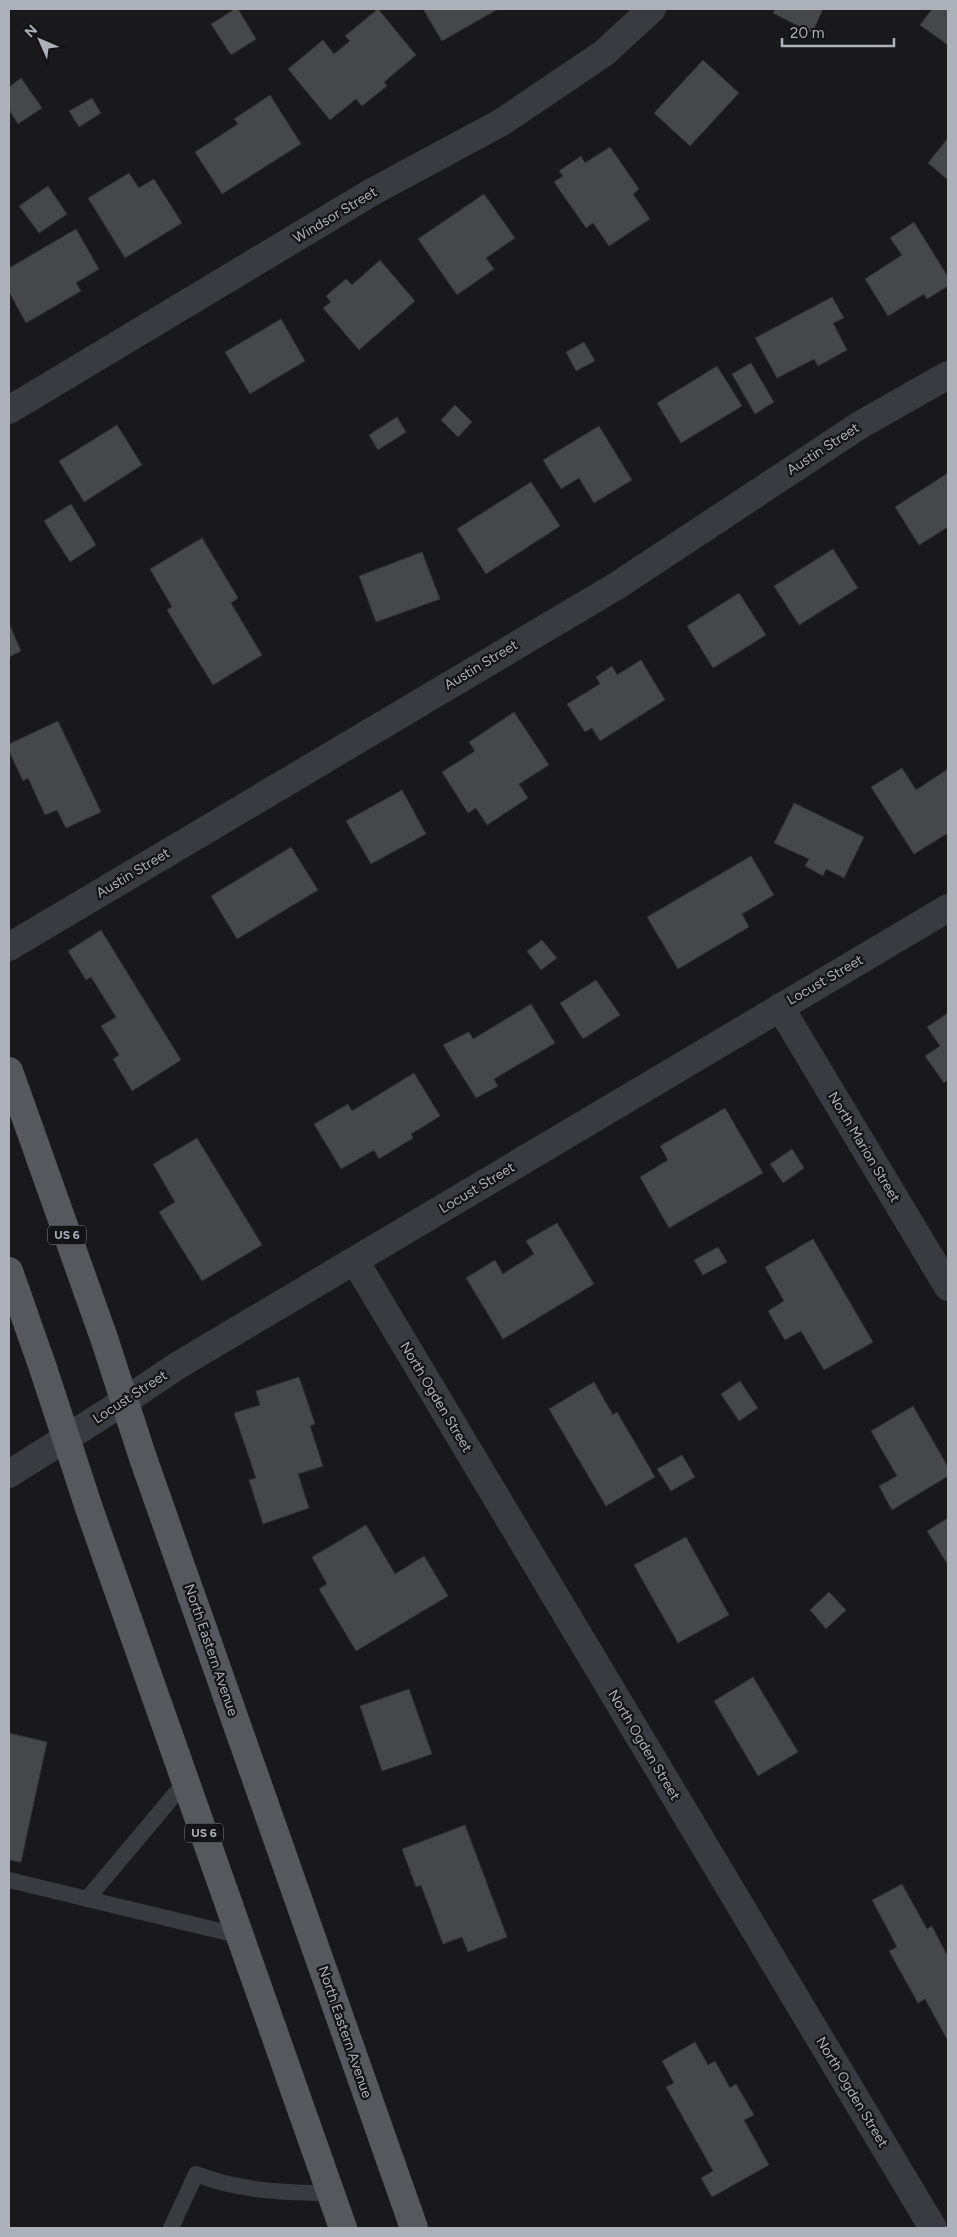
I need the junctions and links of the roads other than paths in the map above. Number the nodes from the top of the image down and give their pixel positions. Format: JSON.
{"nodes":[{"id":1,"x":652,"y":9,"type":"edge"},
{"id":2,"x":948,"y":376,"type":"edge"},
{"id":3,"x":9,"y":410,"type":"edge"},
{"id":4,"x":948,"y":908,"type":"edge"},
{"id":5,"x":9,"y":947,"type":"edge"},
{"id":6,"x":780,"y":1007,"type":"junction"},
{"id":7,"x":9,"y":1071,"type":"edge"},
{"id":8,"x":355,"y":1261,"type":"junction"},
{"id":9,"x":9,"y":1272,"type":"edge"},
{"id":10,"x":948,"y":1287,"type":"edge"},
{"id":11,"x":125,"y":1401,"type":"junction"},
{"id":12,"x":66,"y":1438,"type":"junction"},
{"id":13,"x":9,"y":1474,"type":"edge"},
{"id":14,"x":186,"y":1781,"type":"junction"},
{"id":15,"x":9,"y":1880,"type":"edge"},
{"id":16,"x":87,"y":1899,"type":"junction"},
{"id":17,"x":241,"y":1936,"type":"junction"},
{"id":18,"x":331,"y":2193,"type":"junction"},
{"id":19,"x":171,"y":2228,"type":"edge"},
{"id":20,"x":343,"y":2228,"type":"edge"},
{"id":21,"x":414,"y":2228,"type":"edge"},
{"id":22,"x":933,"y":2228,"type":"edge"}],
"edges":[{"from":1,"to":3,"type":"street","name":"Windsor Street"},
{"from":2,"to":5,"type":"street","name":"Austin Street"},
{"from":4,"to":6,"type":"street","name":"Locust Street"},
{"from":6,"to":8,"type":"street","name":"Locust Street"},
{"from":6,"to":10,"type":"street","name":"North Marion Street"},
{"from":7,"to":11,"type":"main road","name":"North Eastern Avenue","number":"US 6"},
{"from":8,"to":11,"type":"street","name":"Locust Street"},
{"from":8,"to":22,"type":"street","name":"North Ogden Street"},
{"from":9,"to":12,"type":"main road","number":"US 6"},
{"from":11,"to":12,"type":"street","name":"Locust Street"},
{"from":11,"to":21,"type":"main road","name":"North Eastern Avenue","number":"US 6"},
{"from":12,"to":13,"type":"street","name":"Locust Street"},
{"from":12,"to":14,"type":"main road","number":"US 6"},
{"from":14,"to":16,"type":"lane"},
{"from":14,"to":17,"type":"main road","number":"US 6"},
{"from":15,"to":16,"type":"lane"},
{"from":16,"to":17,"type":"lane"},
{"from":17,"to":18,"type":"main road","number":"US 6"},
{"from":18,"to":19,"type":"lane"},
{"from":18,"to":20,"type":"main road","number":"US 6"}]}
